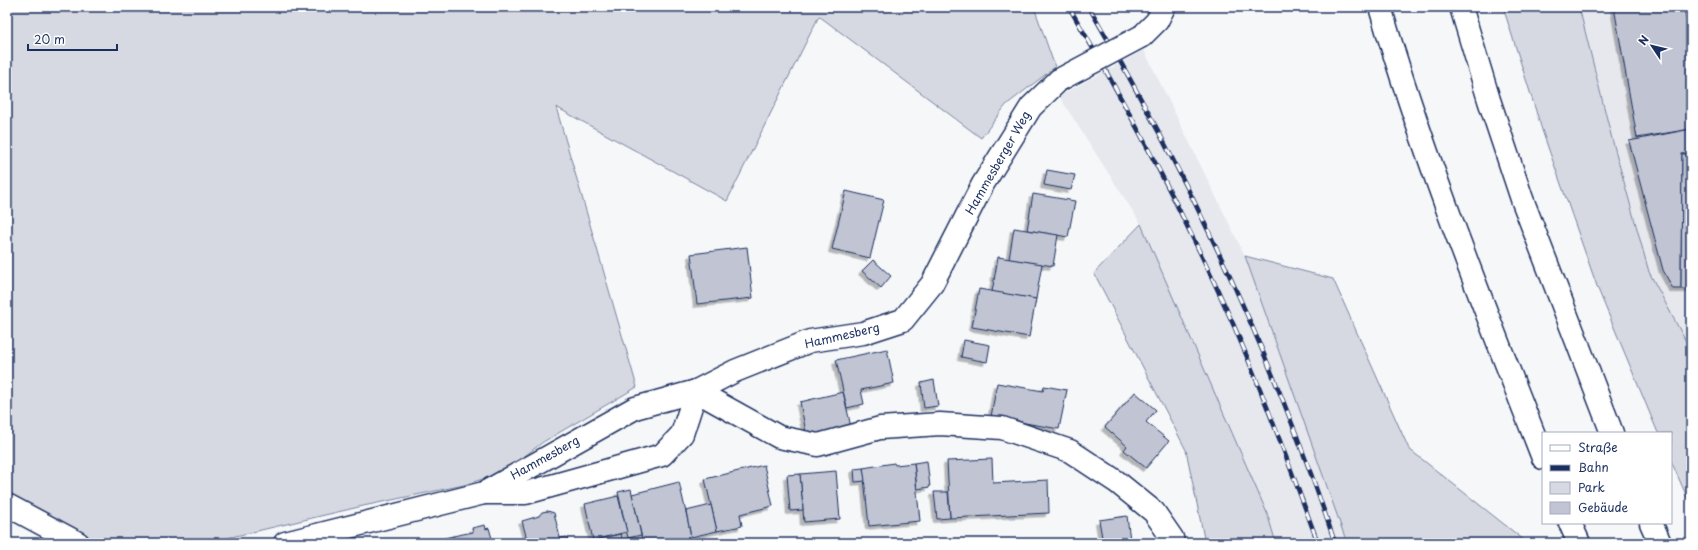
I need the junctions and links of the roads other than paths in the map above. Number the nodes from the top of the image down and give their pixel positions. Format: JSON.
{"nodes":[{"id":1,"x":1164,"y":7,"type":"edge"},
{"id":2,"x":1380,"y":7,"type":"edge"},
{"id":3,"x":1462,"y":7,"type":"edge"},
{"id":4,"x":932,"y":284,"type":"joint"},
{"id":5,"x":696,"y":391,"type":"junction"},
{"id":6,"x":1612,"y":432,"type":"edge"},
{"id":7,"x":1542,"y":455,"type":"edge"},
{"id":8,"x":484,"y":493,"type":"junction"},
{"id":9,"x":7,"y":505,"type":"edge"},
{"id":10,"x":1570,"y":524,"type":"edge"},
{"id":11,"x":1651,"y":524,"type":"edge"},
{"id":12,"x":78,"y":543,"type":"edge"},
{"id":13,"x":285,"y":543,"type":"edge"},
{"id":14,"x":1173,"y":543,"type":"edge"},
{"id":15,"x":1579,"y":543,"type":"edge"},
{"id":16,"x":1660,"y":543,"type":"edge"}],
"edges":[{"from":1,"to":4,"type":"main road","name":"Hammesberger Weg","bridge":true},
{"from":2,"to":7,"type":"main road"},
{"from":3,"to":6,"type":"main road"},
{"from":4,"to":5,"type":"main road","name":"Hammesberg"},
{"from":5,"to":8,"type":"main road","name":"Hammesberg"},
{"from":5,"to":8,"type":"main road","name":"Hammesberg"},
{"from":5,"to":14,"type":"main road"},
{"from":8,"to":13,"type":"main road","name":"Hammesberg"},
{"from":9,"to":12,"type":"main road"},
{"from":10,"to":15,"type":"main road"},
{"from":11,"to":16,"type":"main road"}]}
